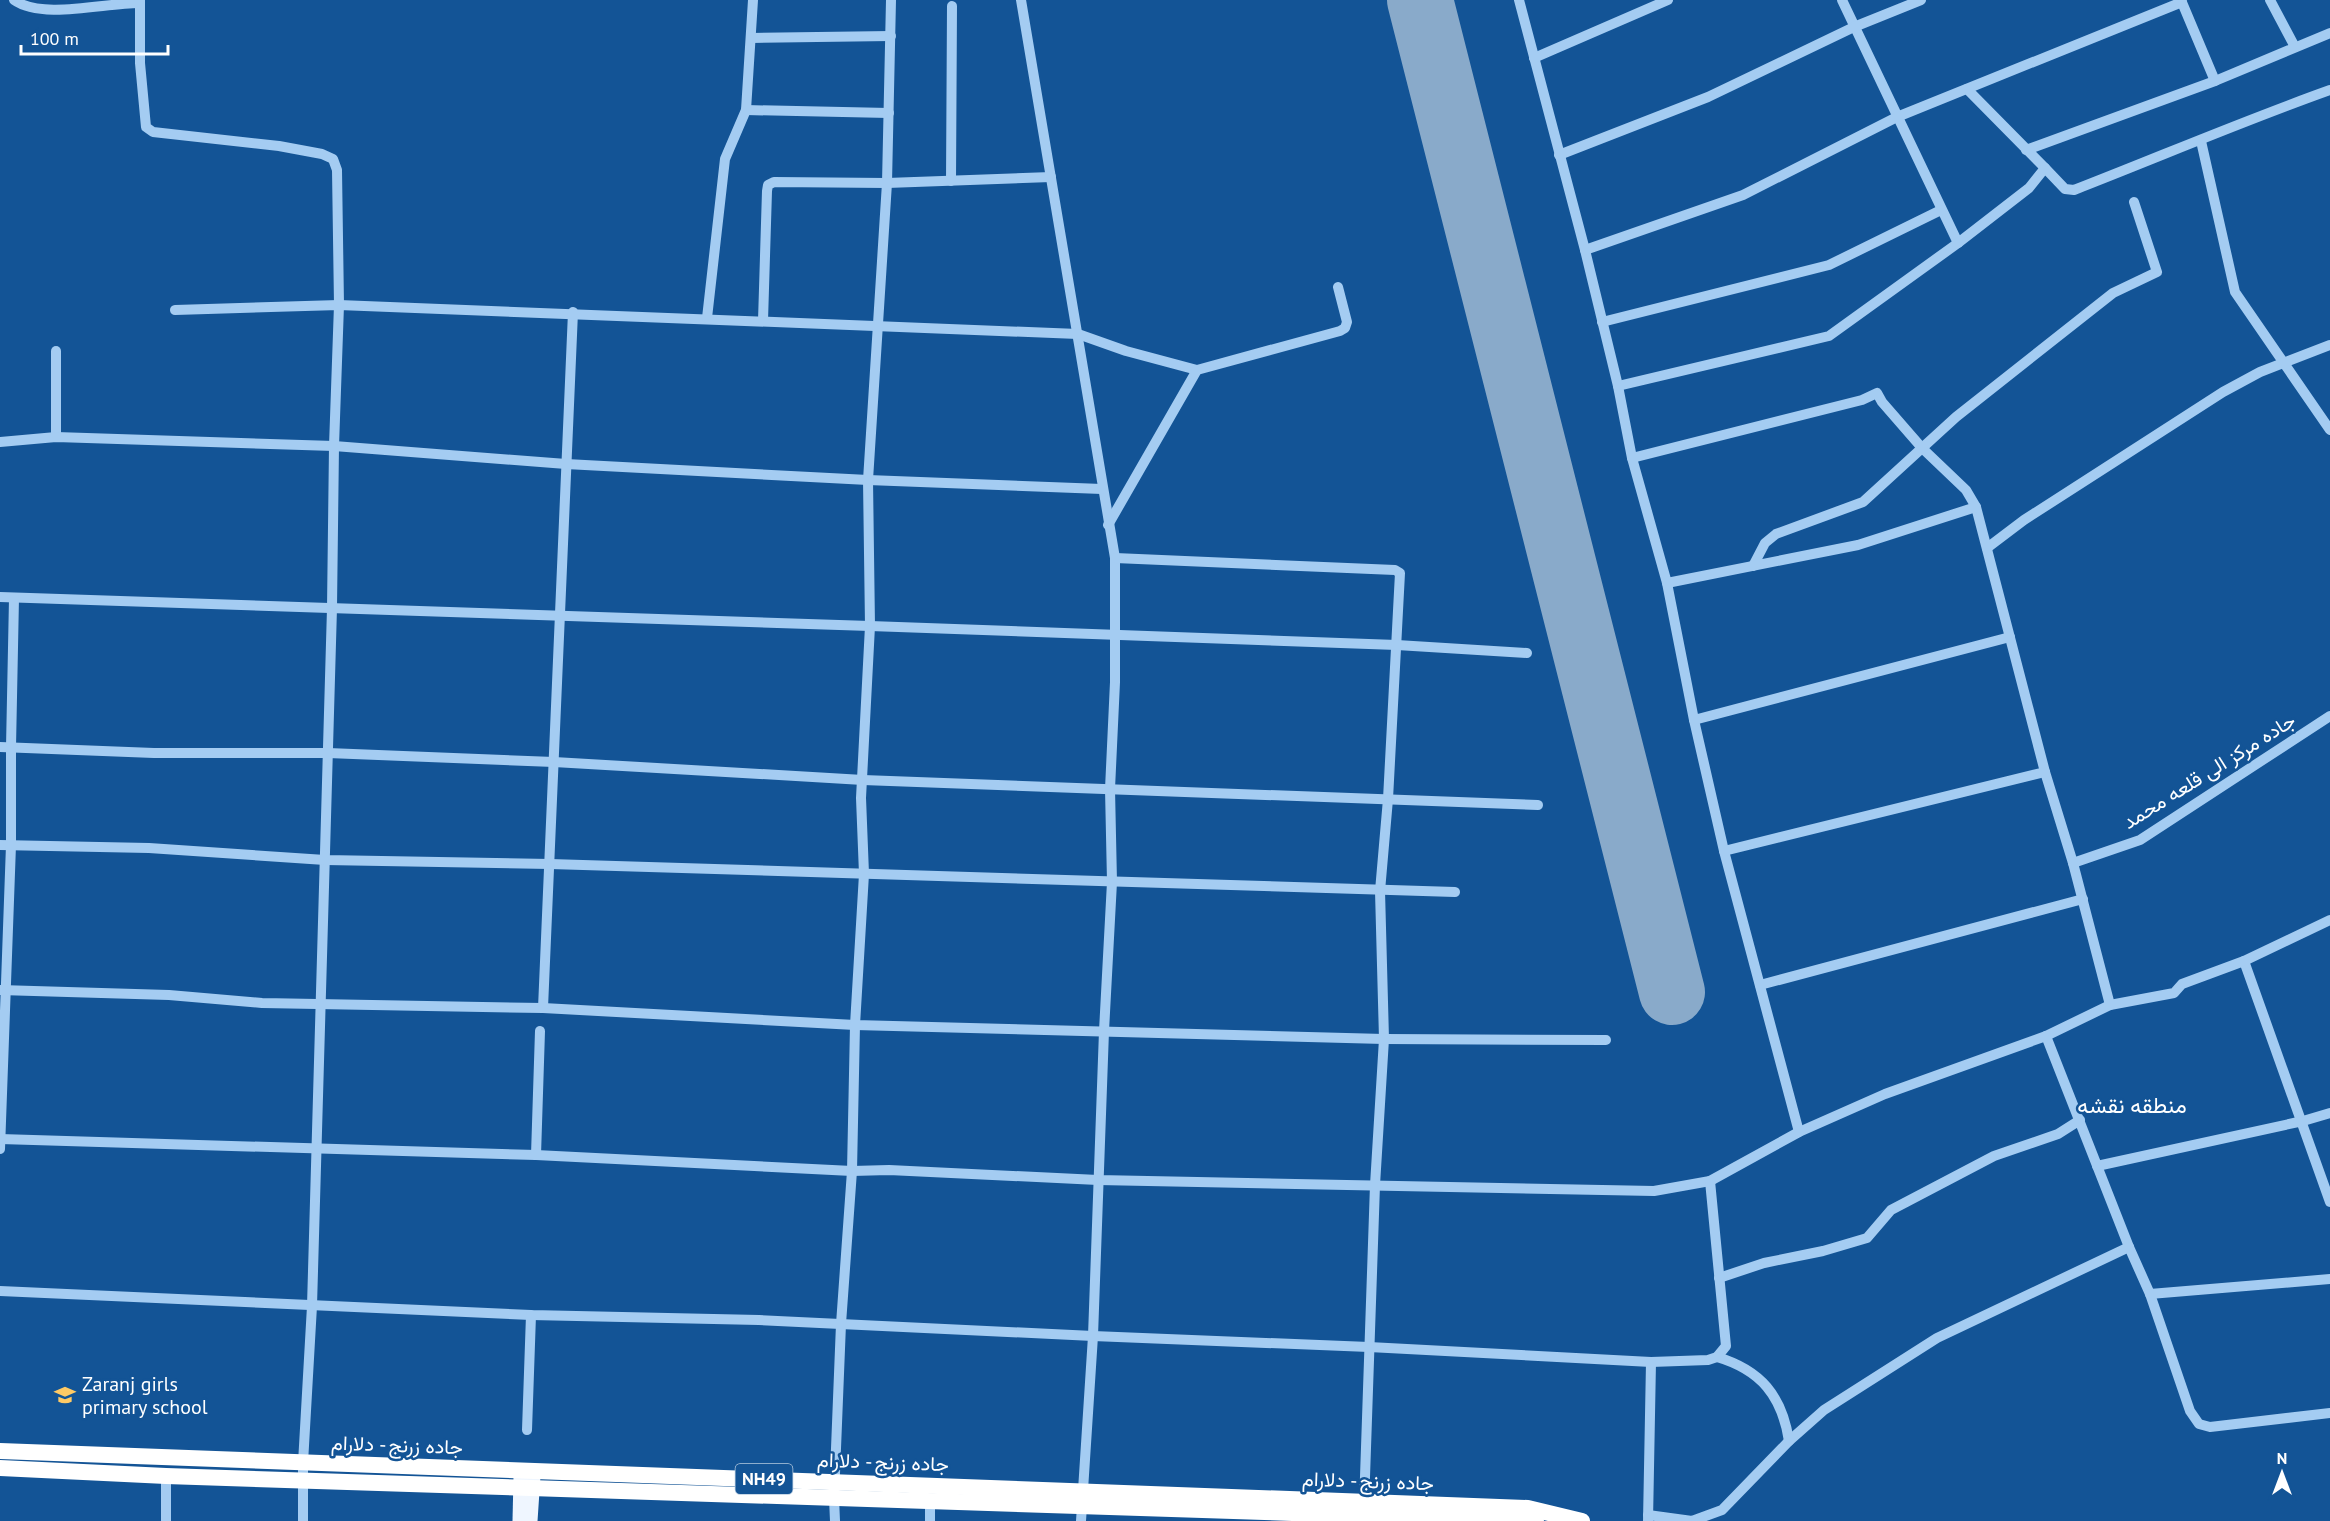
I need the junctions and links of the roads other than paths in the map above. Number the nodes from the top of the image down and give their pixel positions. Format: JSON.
{"nodes":[{"id":1,"x":14,"y":0,"type":"edge"},
{"id":2,"x":753,"y":0,"type":"edge"},
{"id":3,"x":891,"y":0,"type":"edge"},
{"id":4,"x":1021,"y":0,"type":"edge"},
{"id":5,"x":1519,"y":0,"type":"edge"},
{"id":6,"x":1668,"y":0,"type":"edge"},
{"id":7,"x":1842,"y":0,"type":"edge"},
{"id":8,"x":1921,"y":0,"type":"edge"},
{"id":9,"x":2270,"y":0,"type":"edge"},
{"id":10,"x":2182,"y":1,"type":"edge"},
{"id":11,"x":139,"y":2,"type":"edge"},
{"id":12,"x":952,"y":6,"type":"dead end"},
{"id":13,"x":1854,"y":27,"type":"junction"},
{"id":14,"x":2330,"y":33,"type":"edge"},
{"id":15,"x":891,"y":36,"type":"junction"},
{"id":16,"x":752,"y":38,"type":"junction"},
{"id":17,"x":2295,"y":47,"type":"junction"},
{"id":18,"x":1534,"y":58,"type":"junction"},
{"id":19,"x":2215,"y":81,"type":"junction"},
{"id":20,"x":1967,"y":88,"type":"junction"},
{"id":21,"x":2330,"y":90,"type":"edge"},
{"id":22,"x":746,"y":110,"type":"junction"},
{"id":23,"x":889,"y":113,"type":"junction"},
{"id":24,"x":1897,"y":117,"type":"junction"},
{"id":25,"x":2201,"y":141,"type":"junction"},
{"id":26,"x":2026,"y":150,"type":"junction"},
{"id":27,"x":1559,"y":155,"type":"junction"},
{"id":28,"x":2045,"y":168,"type":"junction"},
{"id":29,"x":1051,"y":177,"type":"junction"},
{"id":30,"x":951,"y":182,"type":"junction"},
{"id":31,"x":887,"y":183,"type":"junction"},
{"id":32,"x":2134,"y":202,"type":"dead end"},
{"id":33,"x":1941,"y":210,"type":"junction"},
{"id":34,"x":1958,"y":243,"type":"junction"},
{"id":35,"x":1585,"y":250,"type":"junction"},
{"id":36,"x":1338,"y":287,"type":"dead end"},
{"id":37,"x":339,"y":305,"type":"junction"},
{"id":38,"x":175,"y":310,"type":"dead end"},
{"id":39,"x":573,"y":312,"type":"junction"},
{"id":40,"x":707,"y":318,"type":"junction"},
{"id":41,"x":763,"y":321,"type":"junction"},
{"id":42,"x":1602,"y":322,"type":"junction"},
{"id":43,"x":878,"y":327,"type":"junction"},
{"id":44,"x":1078,"y":334,"type":"junction"},
{"id":45,"x":2330,"y":345,"type":"edge"},
{"id":46,"x":56,"y":351,"type":"dead end"},
{"id":47,"x":2284,"y":364,"type":"junction"},
{"id":48,"x":1197,"y":370,"type":"junction"},
{"id":49,"x":1618,"y":386,"type":"junction"},
{"id":50,"x":2330,"y":430,"type":"edge"},
{"id":51,"x":56,"y":437,"type":"junction"},
{"id":52,"x":0,"y":442,"type":"edge"},
{"id":53,"x":334,"y":446,"type":"junction"},
{"id":54,"x":1922,"y":448,"type":"junction"},
{"id":55,"x":1632,"y":458,"type":"junction"},
{"id":56,"x":566,"y":464,"type":"junction"},
{"id":57,"x":868,"y":480,"type":"junction"},
{"id":58,"x":1102,"y":489,"type":"junction"},
{"id":59,"x":1976,"y":507,"type":"junction"},
{"id":60,"x":1108,"y":525,"type":"junction"},
{"id":61,"x":1987,"y":548,"type":"junction"},
{"id":62,"x":1114,"y":558,"type":"junction"},
{"id":63,"x":1753,"y":566,"type":"junction"},
{"id":64,"x":1667,"y":582,"type":"junction"},
{"id":65,"x":0,"y":597,"type":"edge"},
{"id":66,"x":14,"y":598,"type":"junction"},
{"id":67,"x":332,"y":608,"type":"junction"},
{"id":68,"x":560,"y":615,"type":"junction"},
{"id":69,"x":870,"y":626,"type":"junction"},
{"id":70,"x":1115,"y":635,"type":"junction"},
{"id":71,"x":2010,"y":637,"type":"junction"},
{"id":72,"x":1397,"y":645,"type":"junction"},
{"id":73,"x":1527,"y":653,"type":"dead end"},
{"id":74,"x":2330,"y":716,"type":"edge"},
{"id":75,"x":1694,"y":720,"type":"junction"},
{"id":76,"x":5,"y":747,"type":"edge"},
{"id":77,"x":328,"y":753,"type":"junction"},
{"id":78,"x":554,"y":762,"type":"junction"},
{"id":79,"x":2045,"y":772,"type":"junction"},
{"id":80,"x":862,"y":780,"type":"junction"},
{"id":81,"x":1110,"y":789,"type":"junction"},
{"id":82,"x":1388,"y":800,"type":"junction"},
{"id":83,"x":1538,"y":805,"type":"dead end"},
{"id":84,"x":5,"y":845,"type":"edge"},
{"id":85,"x":1724,"y":851,"type":"junction"},
{"id":86,"x":325,"y":860,"type":"junction"},
{"id":87,"x":2073,"y":863,"type":"junction"},
{"id":88,"x":550,"y":864,"type":"junction"},
{"id":89,"x":864,"y":874,"type":"junction"},
{"id":90,"x":1112,"y":882,"type":"junction"},
{"id":91,"x":1380,"y":891,"type":"junction"},
{"id":92,"x":1455,"y":891,"type":"dead end"},
{"id":93,"x":2083,"y":899,"type":"junction"},
{"id":94,"x":2330,"y":920,"type":"edge"},
{"id":95,"x":2244,"y":961,"type":"junction"},
{"id":96,"x":1760,"y":985,"type":"junction"},
{"id":97,"x":2,"y":989,"type":"edge"},
{"id":98,"x":319,"y":1004,"type":"junction"},
{"id":99,"x":2110,"y":1005,"type":"junction"},
{"id":100,"x":543,"y":1008,"type":"junction"},
{"id":101,"x":855,"y":1025,"type":"junction"},
{"id":102,"x":540,"y":1031,"type":"dead end"},
{"id":103,"x":1104,"y":1031,"type":"junction"},
{"id":104,"x":2046,"y":1036,"type":"junction"},
{"id":105,"x":1384,"y":1039,"type":"junction"},
{"id":106,"x":1606,"y":1040,"type":"dead end"},
{"id":107,"x":2330,"y":1113,"type":"edge"},
{"id":108,"x":2080,"y":1120,"type":"junction"},
{"id":109,"x":2303,"y":1121,"type":"junction"},
{"id":110,"x":1799,"y":1132,"type":"junction"},
{"id":111,"x":0,"y":1139,"type":"edge"},
{"id":112,"x":316,"y":1148,"type":"junction"},
{"id":113,"x":0,"y":1149,"type":"edge"},
{"id":114,"x":536,"y":1155,"type":"junction"},
{"id":115,"x":2097,"y":1166,"type":"junction"},
{"id":116,"x":852,"y":1171,"type":"junction"},
{"id":117,"x":1098,"y":1180,"type":"junction"},
{"id":118,"x":1710,"y":1181,"type":"junction"},
{"id":119,"x":1375,"y":1185,"type":"junction"},
{"id":120,"x":2330,"y":1202,"type":"edge"},
{"id":121,"x":2129,"y":1247,"type":"junction"},
{"id":122,"x":1719,"y":1278,"type":"junction"},
{"id":123,"x":2330,"y":1279,"type":"edge"},
{"id":124,"x":0,"y":1291,"type":"edge"},
{"id":125,"x":2150,"y":1294,"type":"junction"},
{"id":126,"x":312,"y":1306,"type":"junction"},
{"id":127,"x":531,"y":1315,"type":"junction"},
{"id":128,"x":841,"y":1324,"type":"junction"},
{"id":129,"x":1093,"y":1336,"type":"junction"},
{"id":130,"x":1369,"y":1347,"type":"junction"},
{"id":131,"x":1717,"y":1357,"type":"junction"},
{"id":132,"x":1651,"y":1362,"type":"junction"},
{"id":133,"x":2330,"y":1413,"type":"edge"},
{"id":134,"x":527,"y":1430,"type":"dead end"},
{"id":135,"x":1789,"y":1441,"type":"junction"},
{"id":136,"x":0,"y":1451,"type":"edge"},
{"id":137,"x":303,"y":1463,"type":"junction"},
{"id":138,"x":0,"y":1468,"type":"edge"},
{"id":139,"x":166,"y":1476,"type":"junction"},
{"id":140,"x":527,"y":1479,"type":"junction"},
{"id":141,"x":303,"y":1480,"type":"junction"},
{"id":142,"x":834,"y":1489,"type":"junction"},
{"id":143,"x":930,"y":1501,"type":"junction"},
{"id":144,"x":1082,"y":1506,"type":"edge"},
{"id":145,"x":1364,"y":1513,"type":"edge"},
{"id":146,"x":1206,"y":1515,"type":"edge"},
{"id":147,"x":1648,"y":1518,"type":"edge"},
{"id":148,"x":166,"y":1521,"type":"edge"},
{"id":149,"x":303,"y":1521,"type":"edge"},
{"id":150,"x":520,"y":1521,"type":"edge"},
{"id":151,"x":530,"y":1521,"type":"edge"},
{"id":152,"x":835,"y":1521,"type":"edge"},
{"id":153,"x":930,"y":1521,"type":"edge"},
{"id":154,"x":1536,"y":1521,"type":"edge"},
{"id":155,"x":1582,"y":1521,"type":"edge"}],
"edges":[{"from":1,"to":11,"type":"street"},
{"from":2,"to":16,"type":"street"},
{"from":3,"to":15,"type":"street"},
{"from":4,"to":29,"type":"street"},
{"from":5,"to":18,"type":"street"},
{"from":6,"to":18,"type":"street"},
{"from":7,"to":13,"type":"street"},
{"from":8,"to":13,"type":"street"},
{"from":9,"to":17,"type":"street"},
{"from":10,"to":19,"type":"street"},
{"from":10,"to":20,"type":"street"},
{"from":11,"to":37,"type":"street"},
{"from":12,"to":30,"type":"street"},
{"from":13,"to":24,"type":"street"},
{"from":13,"to":27,"type":"street"},
{"from":14,"to":17,"type":"street"},
{"from":15,"to":16,"type":"street"},
{"from":15,"to":23,"type":"street"},
{"from":16,"to":22,"type":"street"},
{"from":17,"to":19,"type":"street"},
{"from":18,"to":27,"type":"street"},
{"from":19,"to":26,"type":"street"},
{"from":20,"to":24,"type":"street"},
{"from":20,"to":26,"type":"street"},
{"from":21,"to":25,"type":"street"},
{"from":22,"to":23,"type":"street"},
{"from":22,"to":40,"type":"street"},
{"from":23,"to":31,"type":"street"},
{"from":24,"to":33,"type":"street"},
{"from":24,"to":35,"type":"street"},
{"from":25,"to":28,"type":"street"},
{"from":25,"to":47,"type":"street"},
{"from":26,"to":28,"type":"street"},
{"from":27,"to":35,"type":"street"},
{"from":28,"to":34,"type":"street"},
{"from":29,"to":30,"type":"street"},
{"from":29,"to":44,"type":"street"},
{"from":30,"to":31,"type":"street"},
{"from":31,"to":41,"type":"street"},
{"from":31,"to":43,"type":"street"},
{"from":32,"to":54,"type":"street"},
{"from":33,"to":34,"type":"street"},
{"from":33,"to":42,"type":"street"},
{"from":34,"to":49,"type":"street"},
{"from":35,"to":42,"type":"street"},
{"from":36,"to":48,"type":"street"},
{"from":37,"to":38,"type":"street"},
{"from":37,"to":39,"type":"street"},
{"from":37,"to":53,"type":"street"},
{"from":39,"to":40,"type":"street"},
{"from":39,"to":56,"type":"street"},
{"from":40,"to":41,"type":"street"},
{"from":41,"to":43,"type":"street"},
{"from":42,"to":49,"type":"street"},
{"from":43,"to":44,"type":"street"},
{"from":43,"to":57,"type":"street"},
{"from":44,"to":48,"type":"street"},
{"from":44,"to":58,"type":"street"},
{"from":45,"to":47,"type":"street"},
{"from":46,"to":51,"type":"street"},
{"from":47,"to":50,"type":"street"},
{"from":47,"to":61,"type":"street"},
{"from":48,"to":60,"type":"street"},
{"from":49,"to":55,"type":"street"},
{"from":51,"to":52,"type":"street"},
{"from":51,"to":53,"type":"street"},
{"from":53,"to":56,"type":"street"},
{"from":53,"to":67,"type":"street"},
{"from":54,"to":55,"type":"street"},
{"from":54,"to":59,"type":"street"},
{"from":54,"to":63,"type":"street"},
{"from":55,"to":64,"type":"street"},
{"from":56,"to":57,"type":"street"},
{"from":56,"to":68,"type":"street"},
{"from":57,"to":58,"type":"street"},
{"from":57,"to":69,"type":"street"},
{"from":58,"to":60,"type":"street"},
{"from":59,"to":61,"type":"street"},
{"from":59,"to":63,"type":"street"},
{"from":60,"to":62,"type":"street"},
{"from":61,"to":71,"type":"street"},
{"from":62,"to":70,"type":"street"},
{"from":62,"to":72,"type":"street"},
{"from":63,"to":64,"type":"street"},
{"from":64,"to":75,"type":"street"},
{"from":65,"to":66,"type":"street"},
{"from":66,"to":67,"type":"street"},
{"from":66,"to":76,"type":"street"},
{"from":67,"to":68,"type":"street"},
{"from":67,"to":77,"type":"street"},
{"from":68,"to":69,"type":"street"},
{"from":68,"to":78,"type":"street"},
{"from":69,"to":70,"type":"street"},
{"from":69,"to":80,"type":"street"},
{"from":70,"to":72,"type":"street"},
{"from":70,"to":81,"type":"street"},
{"from":71,"to":75,"type":"street"},
{"from":71,"to":79,"type":"street"},
{"from":72,"to":73,"type":"street"},
{"from":72,"to":82,"type":"street"},
{"from":74,"to":87,"type":"street","name":"جاده مرکز الی قلعه محمد"},
{"from":75,"to":85,"type":"street"},
{"from":76,"to":77,"type":"street"},
{"from":76,"to":84,"type":"street"},
{"from":77,"to":78,"type":"street"},
{"from":77,"to":86,"type":"street"},
{"from":78,"to":80,"type":"street"},
{"from":78,"to":88,"type":"street"},
{"from":79,"to":85,"type":"street"},
{"from":79,"to":87,"type":"street"},
{"from":80,"to":81,"type":"street"},
{"from":80,"to":89,"type":"street"},
{"from":81,"to":82,"type":"street"},
{"from":81,"to":90,"type":"street"},
{"from":82,"to":83,"type":"street"},
{"from":82,"to":91,"type":"street"},
{"from":84,"to":86,"type":"street"},
{"from":84,"to":97,"type":"street"},
{"from":85,"to":96,"type":"street"},
{"from":86,"to":88,"type":"street"},
{"from":86,"to":98,"type":"street"},
{"from":87,"to":93,"type":"street"},
{"from":88,"to":89,"type":"street"},
{"from":88,"to":100,"type":"street"},
{"from":89,"to":90,"type":"street"},
{"from":89,"to":101,"type":"street"},
{"from":90,"to":91,"type":"street"},
{"from":90,"to":103,"type":"street"},
{"from":91,"to":92,"type":"street"},
{"from":91,"to":105,"type":"street"},
{"from":93,"to":96,"type":"street"},
{"from":93,"to":99,"type":"street"},
{"from":94,"to":95,"type":"street"},
{"from":95,"to":99,"type":"street"},
{"from":95,"to":109,"type":"street"},
{"from":96,"to":110,"type":"street"},
{"from":97,"to":98,"type":"street"},
{"from":97,"to":111,"type":"street"},
{"from":98,"to":100,"type":"street"},
{"from":98,"to":112,"type":"street"},
{"from":99,"to":104,"type":"street"},
{"from":100,"to":101,"type":"street"},
{"from":101,"to":103,"type":"street"},
{"from":101,"to":116,"type":"street"},
{"from":102,"to":114,"type":"street"},
{"from":103,"to":105,"type":"street"},
{"from":103,"to":117,"type":"street"},
{"from":104,"to":108,"type":"street"},
{"from":104,"to":110,"type":"street"},
{"from":105,"to":106,"type":"street"},
{"from":105,"to":119,"type":"street"},
{"from":107,"to":109,"type":"street"},
{"from":108,"to":115,"type":"street"},
{"from":108,"to":122,"type":"street"},
{"from":109,"to":115,"type":"street"},
{"from":109,"to":120,"type":"street"},
{"from":110,"to":118,"type":"street"},
{"from":111,"to":112,"type":"street"},
{"from":111,"to":113,"type":"street"},
{"from":112,"to":114,"type":"street"},
{"from":112,"to":126,"type":"street"},
{"from":114,"to":116,"type":"street"},
{"from":115,"to":121,"type":"street"},
{"from":116,"to":117,"type":"street"},
{"from":116,"to":128,"type":"street"},
{"from":117,"to":119,"type":"street"},
{"from":117,"to":129,"type":"street"},
{"from":118,"to":119,"type":"street"},
{"from":118,"to":122,"type":"street"},
{"from":119,"to":130,"type":"street"},
{"from":121,"to":125,"type":"street"},
{"from":121,"to":135,"type":"street"},
{"from":122,"to":131,"type":"street"},
{"from":123,"to":125,"type":"street"},
{"from":124,"to":126,"type":"street"},
{"from":125,"to":133,"type":"street"},
{"from":126,"to":127,"type":"street"},
{"from":126,"to":137,"type":"street"},
{"from":127,"to":128,"type":"street"},
{"from":127,"to":134,"type":"street"},
{"from":128,"to":129,"type":"street"},
{"from":128,"to":142,"type":"street"},
{"from":129,"to":130,"type":"street"},
{"from":129,"to":144,"type":"street"},
{"from":130,"to":132,"type":"street"},
{"from":130,"to":145,"type":"street"},
{"from":131,"to":132,"type":"street"},
{"from":131,"to":135,"type":"street"},
{"from":132,"to":147,"type":"street"},
{"from":135,"to":147,"type":"street"},
{"from":136,"to":137,"type":"highway","name":"جاده زرنج - دلارام","number":"NH49"},
{"from":137,"to":140,"type":"highway","name":"جاده زرنج - دلارام","number":"NH49"},
{"from":137,"to":141,"type":"street"},
{"from":138,"to":139,"type":"highway","name":"جاده زرنج - دلارام","number":"NH49"},
{"from":139,"to":141,"type":"highway","name":"جاده زرنج - دلارام","number":"NH49"},
{"from":139,"to":148,"type":"street"},
{"from":140,"to":141,"type":"highway","name":"جاده زرنج - دلارام","number":"NH49"},
{"from":140,"to":142,"type":"highway","name":"جاده زرنج - دلارام","number":"NH49"},
{"from":140,"to":150,"type":"main road"},
{"from":140,"to":151,"type":"main road"},
{"from":141,"to":149,"type":"street"},
{"from":142,"to":143,"type":"highway","name":"جاده زرنج - دلارام","number":"NH49"},
{"from":142,"to":144,"type":"highway","name":"جاده زرنج - دلارام","number":"NH49"},
{"from":142,"to":152,"type":"street"},
{"from":143,"to":144,"type":"highway","name":"جاده زرنج - دلارام","number":"NH49"},
{"from":143,"to":153,"type":"street"},
{"from":144,"to":145,"type":"highway","name":"جاده زرنج - دلارام","number":"NH49"},
{"from":144,"to":146,"type":"highway","name":"جاده زرنج - دلارام","number":"NH49"},
{"from":145,"to":146,"type":"highway","name":"جاده زرنج - دلارام","number":"NH49"},
{"from":145,"to":154,"type":"highway","name":"جاده زرنج - دلارام","number":"NH49"},
{"from":145,"to":155,"type":"highway","name":"جاده زرنج - دلارام","number":"NH49"}]}
